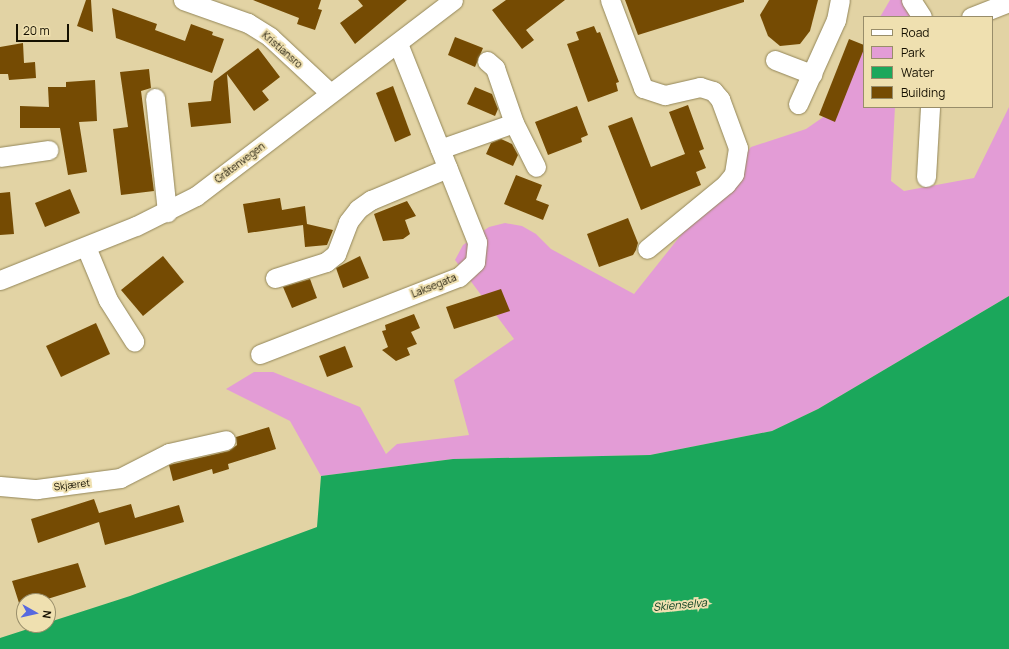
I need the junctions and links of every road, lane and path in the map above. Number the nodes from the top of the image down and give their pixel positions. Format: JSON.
{"nodes":[{"id":1,"x":183,"y":0,"type":"edge"},
{"id":2,"x":453,"y":0,"type":"edge"},
{"id":3,"x":610,"y":0,"type":"edge"},
{"id":4,"x":840,"y":0,"type":"edge"},
{"id":5,"x":911,"y":0,"type":"edge"},
{"id":6,"x":1009,"y":2,"type":"edge"},
{"id":7,"x":921,"y":16,"type":"edge"},
{"id":8,"x":974,"y":16,"type":"edge"},
{"id":9,"x":398,"y":43,"type":"junction"},
{"id":10,"x":775,"y":60,"type":"dead end"},
{"id":11,"x":487,"y":61,"type":"dead end"},
{"id":12,"x":812,"y":74,"type":"junction"},
{"id":13,"x":330,"y":93,"type":"junction"},
{"id":14,"x":155,"y":98,"type":"dead end"},
{"id":15,"x":798,"y":104,"type":"dead end"},
{"id":16,"x":930,"y":108,"type":"edge"},
{"id":17,"x":514,"y":123,"type":"junction"},
{"id":18,"x":48,"y":150,"type":"dead end"},
{"id":19,"x":440,"y":150,"type":"junction"},
{"id":20,"x":0,"y":157,"type":"edge"},
{"id":21,"x":536,"y":167,"type":"dead end"},
{"id":22,"x":448,"y":168,"type":"junction"},
{"id":23,"x":926,"y":177,"type":"dead end"},
{"id":24,"x":167,"y":212,"type":"junction"},
{"id":25,"x":86,"y":247,"type":"junction"},
{"id":26,"x":647,"y":249,"type":"dead end"},
{"id":27,"x":275,"y":278,"type":"dead end"},
{"id":28,"x":0,"y":280,"type":"edge"},
{"id":29,"x":134,"y":341,"type":"dead end"},
{"id":30,"x":260,"y":354,"type":"dead end"},
{"id":31,"x":226,"y":440,"type":"dead end"},
{"id":32,"x":0,"y":486,"type":"edge"}],
"edges":[{"from":1,"to":13,"type":"street","name":"Kristiansro"},
{"from":2,"to":9,"type":"street","name":"Gråtenvegen"},
{"from":3,"to":26,"type":"street"},
{"from":4,"to":12,"type":"street"},
{"from":5,"to":7,"type":"street"},
{"from":6,"to":8,"type":"street"},
{"from":9,"to":13,"type":"street","name":"Gråtenvegen"},
{"from":9,"to":19,"type":"street","name":"Laksegata"},
{"from":10,"to":12,"type":"street"},
{"from":11,"to":17,"type":"street"},
{"from":12,"to":15,"type":"street"},
{"from":13,"to":24,"type":"street","name":"Gråtenvegen"},
{"from":14,"to":24,"type":"street"},
{"from":16,"to":23,"type":"street"},
{"from":17,"to":19,"type":"street"},
{"from":17,"to":21,"type":"street"},
{"from":18,"to":20,"type":"street"},
{"from":19,"to":22,"type":"street","name":"Laksegata"},
{"from":22,"to":27,"type":"street"},
{"from":22,"to":30,"type":"street","name":"Laksegata"},
{"from":24,"to":25,"type":"street","name":"Gråtenvegen"},
{"from":25,"to":28,"type":"street","name":"Gråtenvegen"},
{"from":25,"to":29,"type":"street"},
{"from":31,"to":32,"type":"street","name":"Skjæret"}]}
